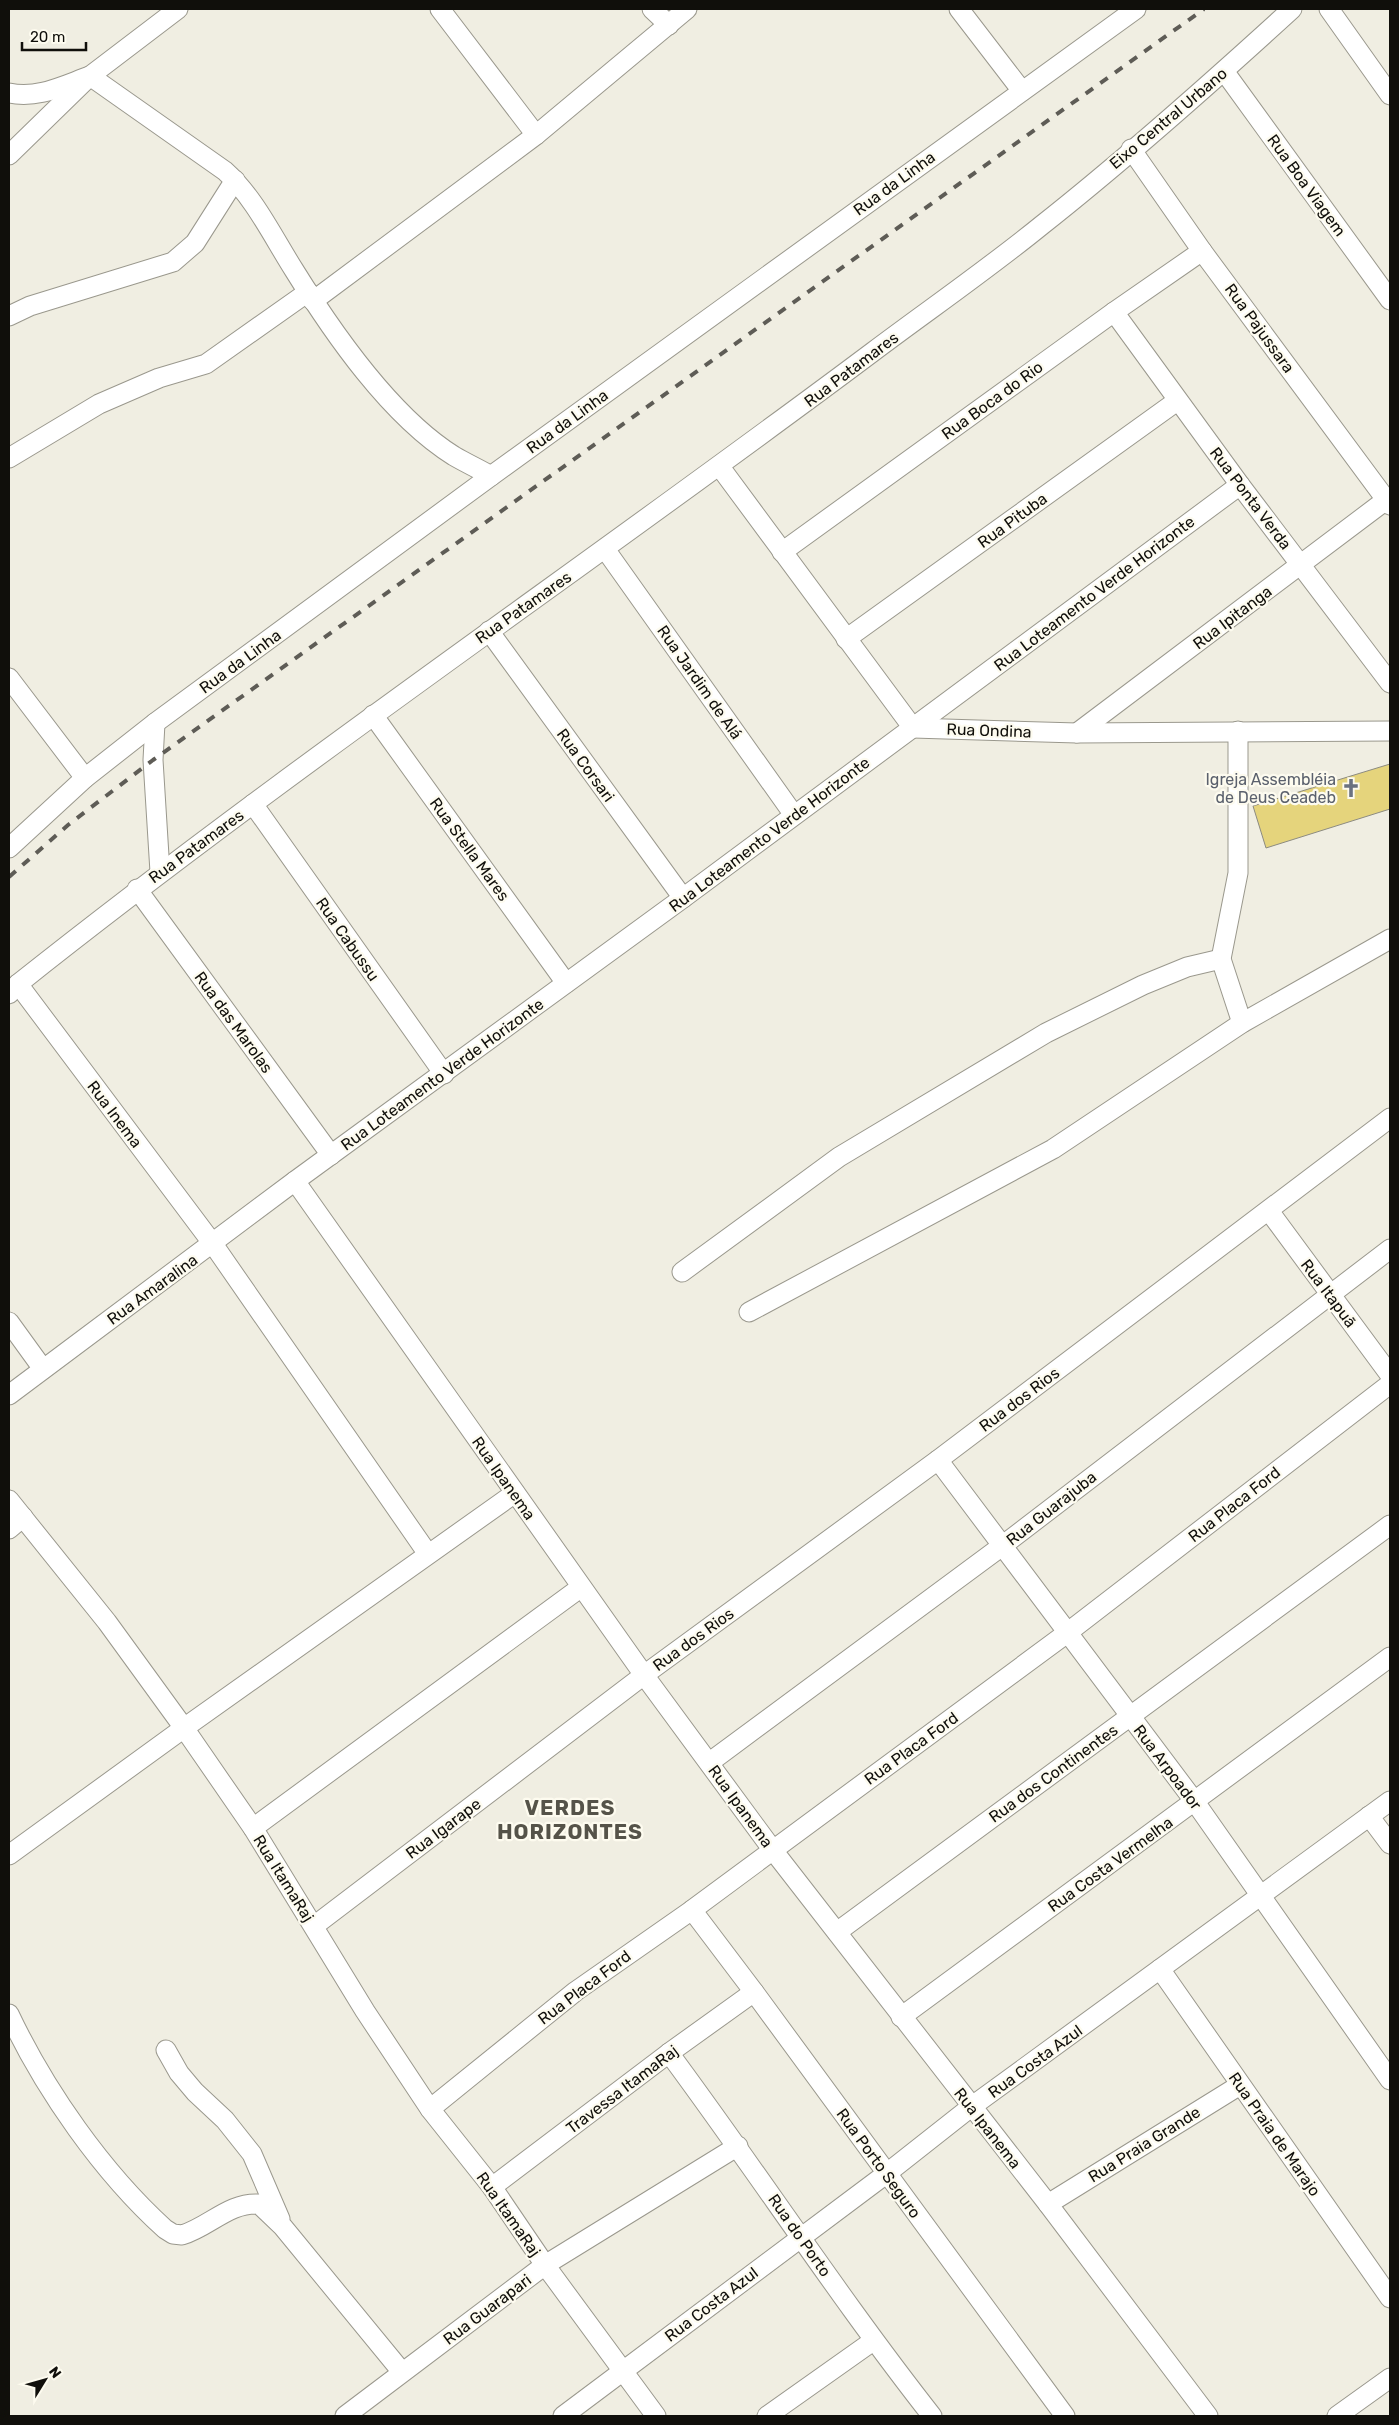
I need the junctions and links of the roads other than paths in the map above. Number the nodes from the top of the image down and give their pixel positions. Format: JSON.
{"nodes":[{"id":1,"x":178,"y":9,"type":"edge"},
{"id":2,"x":440,"y":9,"type":"edge"},
{"id":3,"x":652,"y":9,"type":"edge"},
{"id":4,"x":687,"y":9,"type":"edge"},
{"id":5,"x":959,"y":9,"type":"edge"},
{"id":6,"x":1136,"y":9,"type":"edge"},
{"id":7,"x":1292,"y":9,"type":"edge"},
{"id":8,"x":1329,"y":9,"type":"edge"},
{"id":9,"x":669,"y":25,"type":"junction"},
{"id":10,"x":1224,"y":70,"type":"junction"},
{"id":11,"x":90,"y":76,"type":"junction"},
{"id":12,"x":1022,"y":91,"type":"junction"},
{"id":13,"x":9,"y":94,"type":"edge"},
{"id":14,"x":1390,"y":94,"type":"edge"},
{"id":15,"x":536,"y":134,"type":"junction"},
{"id":16,"x":1131,"y":149,"type":"junction"},
{"id":17,"x":9,"y":155,"type":"edge"},
{"id":18,"x":235,"y":180,"type":"junction"},
{"id":19,"x":1042,"y":225,"type":"joint"},
{"id":20,"x":1202,"y":251,"type":"junction"},
{"id":21,"x":311,"y":297,"type":"junction"},
{"id":22,"x":1390,"y":300,"type":"edge"},
{"id":23,"x":1114,"y":312,"type":"junction"},
{"id":24,"x":9,"y":316,"type":"edge"},
{"id":25,"x":1178,"y":401,"type":"junction"},
{"id":26,"x":9,"y":458,"type":"edge"},
{"id":27,"x":720,"y":467,"type":"junction"},
{"id":28,"x":491,"y":476,"type":"junction"},
{"id":29,"x":1240,"y":484,"type":"junction"},
{"id":30,"x":1388,"y":503,"type":"edge"},
{"id":31,"x":605,"y":549,"type":"junction"},
{"id":32,"x":782,"y":552,"type":"junction"},
{"id":33,"x":1301,"y":565,"type":"junction"},
{"id":34,"x":489,"y":631,"type":"junction"},
{"id":35,"x":846,"y":639,"type":"junction"},
{"id":36,"x":9,"y":678,"type":"edge"},
{"id":37,"x":1390,"y":682,"type":"edge"},
{"id":38,"x":373,"y":715,"type":"junction"},
{"id":39,"x":155,"y":723,"type":"junction"},
{"id":40,"x":913,"y":728,"type":"junction"},
{"id":41,"x":1238,"y":731,"type":"junction"},
{"id":42,"x":1390,"y":731,"type":"edge"},
{"id":43,"x":1077,"y":733,"type":"junction"},
{"id":44,"x":85,"y":778,"type":"junction"},
{"id":45,"x":253,"y":804,"type":"junction"},
{"id":46,"x":794,"y":815,"type":"junction"},
{"id":47,"x":9,"y":848,"type":"edge"},
{"id":48,"x":160,"y":872,"type":"junction"},
{"id":49,"x":137,"y":889,"type":"junction"},
{"id":50,"x":683,"y":898,"type":"junction"},
{"id":51,"x":1390,"y":939,"type":"edge"},
{"id":52,"x":1222,"y":959,"type":"junction"},
{"id":53,"x":566,"y":983,"type":"junction"},
{"id":54,"x":13,"y":989,"type":"edge"},
{"id":55,"x":1242,"y":1023,"type":"junction"},
{"id":56,"x":444,"y":1074,"type":"junction"},
{"id":57,"x":1390,"y":1118,"type":"edge"},
{"id":58,"x":331,"y":1155,"type":"junction"},
{"id":59,"x":295,"y":1181,"type":"junction"},
{"id":60,"x":1268,"y":1211,"type":"junction"},
{"id":61,"x":213,"y":1244,"type":"junction"},
{"id":62,"x":1390,"y":1250,"type":"edge"},
{"id":63,"x":682,"y":1272,"type":"dead end"},
{"id":64,"x":1330,"y":1294,"type":"junction"},
{"id":65,"x":749,"y":1312,"type":"dead end"},
{"id":66,"x":9,"y":1322,"type":"edge"},
{"id":67,"x":43,"y":1369,"type":"junction"},
{"id":68,"x":1390,"y":1375,"type":"edge"},
{"id":69,"x":1390,"y":1384,"type":"edge"},
{"id":70,"x":9,"y":1395,"type":"edge"},
{"id":71,"x":938,"y":1460,"type":"junction"},
{"id":72,"x":515,"y":1493,"type":"junction"},
{"id":73,"x":9,"y":1500,"type":"edge"},
{"id":74,"x":16,"y":1523,"type":"edge"},
{"id":75,"x":1390,"y":1525,"type":"edge"},
{"id":76,"x":1002,"y":1546,"type":"junction"},
{"id":77,"x":428,"y":1554,"type":"junction"},
{"id":78,"x":580,"y":1588,"type":"junction"},
{"id":79,"x":1067,"y":1633,"type":"junction"},
{"id":80,"x":1390,"y":1657,"type":"edge"},
{"id":81,"x":644,"y":1675,"type":"junction"},
{"id":82,"x":1130,"y":1716,"type":"junction"},
{"id":83,"x":184,"y":1728,"type":"junction"},
{"id":84,"x":710,"y":1762,"type":"junction"},
{"id":85,"x":1390,"y":1801,"type":"edge"},
{"id":86,"x":1195,"y":1802,"type":"junction"},
{"id":87,"x":1369,"y":1816,"type":"junction"},
{"id":88,"x":254,"y":1828,"type":"junction"},
{"id":89,"x":1390,"y":1844,"type":"edge"},
{"id":90,"x":772,"y":1849,"type":"junction"},
{"id":91,"x":9,"y":1855,"type":"edge"},
{"id":92,"x":1262,"y":1896,"type":"junction"},
{"id":93,"x":692,"y":1910,"type":"junction"},
{"id":94,"x":314,"y":1926,"type":"junction"},
{"id":95,"x":837,"y":1932,"type":"junction"},
{"id":96,"x":1160,"y":1969,"type":"junction"},
{"id":97,"x":754,"y":1992,"type":"junction"},
{"id":98,"x":9,"y":2014,"type":"edge"},
{"id":99,"x":901,"y":2017,"type":"junction"},
{"id":100,"x":166,"y":2050,"type":"dead end"},
{"id":101,"x":669,"y":2053,"type":"junction"},
{"id":102,"x":1390,"y":2080,"type":"edge"},
{"id":103,"x":1240,"y":2085,"type":"junction"},
{"id":104,"x":971,"y":2107,"type":"junction"},
{"id":105,"x":430,"y":2110,"type":"junction"},
{"id":106,"x":738,"y":2146,"type":"junction"},
{"id":107,"x":886,"y":2174,"type":"junction"},
{"id":108,"x":492,"y":2187,"type":"junction"},
{"id":109,"x":1048,"y":2204,"type":"junction"},
{"id":110,"x":283,"y":2227,"type":"junction"},
{"id":111,"x":801,"y":2236,"type":"junction"},
{"id":112,"x":545,"y":2265,"type":"junction"},
{"id":113,"x":1390,"y":2298,"type":"edge"},
{"id":114,"x":873,"y":2340,"type":"junction"},
{"id":115,"x":623,"y":2371,"type":"junction"},
{"id":116,"x":402,"y":2372,"type":"junction"},
{"id":117,"x":1390,"y":2378,"type":"edge"},
{"id":118,"x":772,"y":2415,"type":"edge"},
{"id":119,"x":345,"y":2416,"type":"edge"},
{"id":120,"x":563,"y":2416,"type":"edge"},
{"id":121,"x":656,"y":2416,"type":"edge"},
{"id":122,"x":932,"y":2416,"type":"edge"},
{"id":123,"x":1065,"y":2416,"type":"edge"},
{"id":124,"x":1208,"y":2416,"type":"edge"},
{"id":125,"x":1337,"y":2416,"type":"edge"}],
"edges":[{"from":1,"to":11,"type":"street"},
{"from":2,"to":15,"type":"street"},
{"from":3,"to":9,"type":"street"},
{"from":4,"to":9,"type":"street"},
{"from":5,"to":12,"type":"street"},
{"from":6,"to":12,"type":"street","name":"Rua da Linha"},
{"from":7,"to":10,"type":"street","name":"Eixo Central Urbano"},
{"from":8,"to":14,"type":"street"},
{"from":9,"to":15,"type":"street"},
{"from":10,"to":16,"type":"street","name":"Eixo Central Urbano"},
{"from":10,"to":22,"type":"street","name":"Rua Boa Viagem"},
{"from":11,"to":13,"type":"street"},
{"from":11,"to":17,"type":"street"},
{"from":11,"to":18,"type":"street"},
{"from":12,"to":28,"type":"street","name":"Rua da Linha"},
{"from":15,"to":21,"type":"street"},
{"from":16,"to":19,"type":"street","name":"Eixo Central Urbano"},
{"from":16,"to":20,"type":"street","name":"Rua Pajussara"},
{"from":18,"to":21,"type":"street"},
{"from":18,"to":24,"type":"street"},
{"from":19,"to":27,"type":"street","name":"Rua Patamares"},
{"from":20,"to":23,"type":"street","name":"Rua Boca do Rio"},
{"from":20,"to":30,"type":"street","name":"Rua Pajussara"},
{"from":21,"to":26,"type":"street"},
{"from":21,"to":28,"type":"street"},
{"from":23,"to":25,"type":"street","name":"Rua Ponta Verda"},
{"from":23,"to":32,"type":"street","name":"Rua Boca do Rio"},
{"from":25,"to":29,"type":"street","name":"Rua Ponta Verda"},
{"from":25,"to":35,"type":"street","name":"Rua Pituba"},
{"from":27,"to":31,"type":"street","name":"Rua Patamares"},
{"from":27,"to":32,"type":"street"},
{"from":28,"to":39,"type":"street","name":"Rua da Linha"},
{"from":29,"to":33,"type":"street","name":"Rua Ponta Verda"},
{"from":29,"to":40,"type":"street","name":"Rua Loteamento Verde Horizonte"},
{"from":30,"to":33,"type":"street","name":"Rua Ipitanga"},
{"from":31,"to":34,"type":"street","name":"Rua Patamares"},
{"from":31,"to":46,"type":"street","name":"Rua Jardim de Alá"},
{"from":32,"to":35,"type":"street"},
{"from":33,"to":37,"type":"street","name":"Rua Ponta Verda"},
{"from":33,"to":43,"type":"street","name":"Rua Ipitanga"},
{"from":34,"to":38,"type":"street","name":"Rua Patamares"},
{"from":34,"to":50,"type":"street","name":"Rua Corsari"},
{"from":35,"to":40,"type":"street"},
{"from":36,"to":44,"type":"street"},
{"from":38,"to":45,"type":"street","name":"Rua Patamares"},
{"from":38,"to":53,"type":"street","name":"Rua Stella Mares"},
{"from":39,"to":44,"type":"street","name":"Rua da Linha"},
{"from":39,"to":48,"type":"street"},
{"from":40,"to":43,"type":"street","name":"Rua Ondina"},
{"from":40,"to":46,"type":"street","name":"Rua Loteamento Verde Horizonte"},
{"from":41,"to":42,"type":"street","name":"Rua Ondina"},
{"from":41,"to":43,"type":"street","name":"Rua Ondina"},
{"from":41,"to":52,"type":"street"},
{"from":44,"to":47,"type":"street","name":"Rua da Linha"},
{"from":45,"to":48,"type":"street","name":"Rua Patamares"},
{"from":45,"to":56,"type":"street","name":"Rua Cabussu"},
{"from":46,"to":50,"type":"street","name":"Rua Loteamento Verde Horizonte"},
{"from":48,"to":49,"type":"street","name":"Rua Patamares"},
{"from":49,"to":54,"type":"street","name":"Rua Patamares"},
{"from":49,"to":58,"type":"street","name":"Rua das Marolas"},
{"from":50,"to":53,"type":"street","name":"Rua Loteamento Verde Horizonte"},
{"from":51,"to":55,"type":"street"},
{"from":52,"to":55,"type":"street"},
{"from":52,"to":63,"type":"street"},
{"from":53,"to":56,"type":"street","name":"Rua Loteamento Verde Horizonte"},
{"from":54,"to":61,"type":"street","name":"Rua Inema"},
{"from":55,"to":65,"type":"street"},
{"from":56,"to":58,"type":"street","name":"Rua Loteamento Verde Horizonte"},
{"from":57,"to":60,"type":"street","name":"Rua dos Rios"},
{"from":58,"to":59,"type":"street","name":"Rua Loteamento Verde Horizonte"},
{"from":59,"to":61,"type":"street","name":"Rua Amaralina"},
{"from":59,"to":72,"type":"street","name":"Rua Ipanema"},
{"from":60,"to":64,"type":"street","name":"Rua Itapuã"},
{"from":60,"to":71,"type":"street","name":"Rua dos Rios"},
{"from":61,"to":67,"type":"street","name":"Rua Amaralina"},
{"from":61,"to":77,"type":"street","name":"Rua Inema"},
{"from":62,"to":64,"type":"street","name":"Rua Guarajuba"},
{"from":64,"to":68,"type":"street","name":"Rua Itapuã"},
{"from":64,"to":76,"type":"street","name":"Rua Guarajuba"},
{"from":66,"to":67,"type":"street"},
{"from":67,"to":70,"type":"street","name":"Rua Amaralina"},
{"from":69,"to":79,"type":"street","name":"Rua Placa Ford"},
{"from":71,"to":76,"type":"street","name":"Rua Arpoador"},
{"from":71,"to":81,"type":"street","name":"Rua dos Rios"},
{"from":72,"to":77,"type":"street"},
{"from":72,"to":78,"type":"street","name":"Rua Ipanema"},
{"from":73,"to":74,"type":"street","name":"Rua ItamaRaj"},
{"from":74,"to":83,"type":"street","name":"Rua ItamaRaj"},
{"from":75,"to":82,"type":"street","name":"Rua dos Continentes"},
{"from":76,"to":79,"type":"street","name":"Rua Arpoador"},
{"from":76,"to":84,"type":"street","name":"Rua Guarajuba"},
{"from":77,"to":83,"type":"street"},
{"from":78,"to":81,"type":"street","name":"Rua Ipanema"},
{"from":78,"to":88,"type":"street"},
{"from":79,"to":82,"type":"street","name":"Rua Arpoador"},
{"from":79,"to":90,"type":"street","name":"Rua Placa Ford"},
{"from":80,"to":86,"type":"street","name":"Rua Costa Vermelha"},
{"from":81,"to":84,"type":"street","name":"Rua Ipanema"},
{"from":81,"to":94,"type":"street","name":"Rua Igarape"},
{"from":82,"to":86,"type":"street","name":"Rua Arpoador"},
{"from":82,"to":95,"type":"street","name":"Rua dos Continentes"},
{"from":83,"to":88,"type":"street","name":"Rua ItamaRaj"},
{"from":83,"to":91,"type":"street"},
{"from":84,"to":90,"type":"street","name":"Rua Ipanema"},
{"from":85,"to":87,"type":"street","name":"Rua Costa Azul"},
{"from":86,"to":92,"type":"street","name":"Rua Arpoador"},
{"from":86,"to":99,"type":"street","name":"Rua Costa Vermelha"},
{"from":87,"to":89,"type":"street"},
{"from":87,"to":92,"type":"street","name":"Rua Costa Azul"},
{"from":88,"to":94,"type":"street","name":"Rua ItamaRaj"},
{"from":90,"to":93,"type":"street","name":"Rua Placa Ford"},
{"from":90,"to":95,"type":"street","name":"Rua Ipanema"},
{"from":92,"to":96,"type":"street","name":"Rua Costa Azul"},
{"from":92,"to":102,"type":"street","name":"Rua Arpoador"},
{"from":93,"to":97,"type":"street","name":"Rua Porto Seguro"},
{"from":93,"to":105,"type":"street","name":"Rua Placa Ford"},
{"from":94,"to":105,"type":"street","name":"Rua ItamaRaj"},
{"from":95,"to":99,"type":"street","name":"Rua Ipanema"},
{"from":96,"to":103,"type":"street","name":"Rua Praia de Marajo"},
{"from":96,"to":104,"type":"street","name":"Rua Costa Azul"},
{"from":97,"to":101,"type":"street","name":"Travessa ItamaRaj"},
{"from":97,"to":107,"type":"street","name":"Rua Porto Seguro"},
{"from":98,"to":110,"type":"street"},
{"from":99,"to":104,"type":"street","name":"Rua Ipanema"},
{"from":100,"to":110,"type":"street"},
{"from":101,"to":106,"type":"street","name":"Rua do Porto"},
{"from":101,"to":108,"type":"street","name":"Travessa ItamaRaj"},
{"from":103,"to":109,"type":"street","name":"Rua Praia Grande"},
{"from":103,"to":113,"type":"street","name":"Rua Praia de Marajo"},
{"from":104,"to":107,"type":"street","name":"Rua Costa Azul"},
{"from":104,"to":109,"type":"street","name":"Rua Ipanema"},
{"from":105,"to":108,"type":"street","name":"Rua ItamaRaj"},
{"from":106,"to":111,"type":"street","name":"Rua do Porto"},
{"from":106,"to":112,"type":"street","name":"Rua Guarapari"},
{"from":107,"to":111,"type":"street","name":"Rua Costa Azul"},
{"from":107,"to":123,"type":"street","name":"Rua Porto Seguro"},
{"from":108,"to":112,"type":"street","name":"Rua ItamaRaj"},
{"from":109,"to":124,"type":"street","name":"Rua Ipanema"},
{"from":110,"to":116,"type":"street"},
{"from":111,"to":114,"type":"street","name":"Rua do Porto"},
{"from":111,"to":115,"type":"street","name":"Rua Costa Azul"},
{"from":112,"to":115,"type":"street","name":"Rua ItamaRaj"},
{"from":112,"to":116,"type":"street","name":"Rua Guarapari"},
{"from":114,"to":118,"type":"street"},
{"from":114,"to":122,"type":"street","name":"Rua do Porto"},
{"from":115,"to":120,"type":"street","name":"Rua Costa Azul"},
{"from":115,"to":121,"type":"street","name":"Rua ItamaRaj"},
{"from":116,"to":119,"type":"street","name":"Rua Guarapari"},
{"from":117,"to":125,"type":"street"}]}
